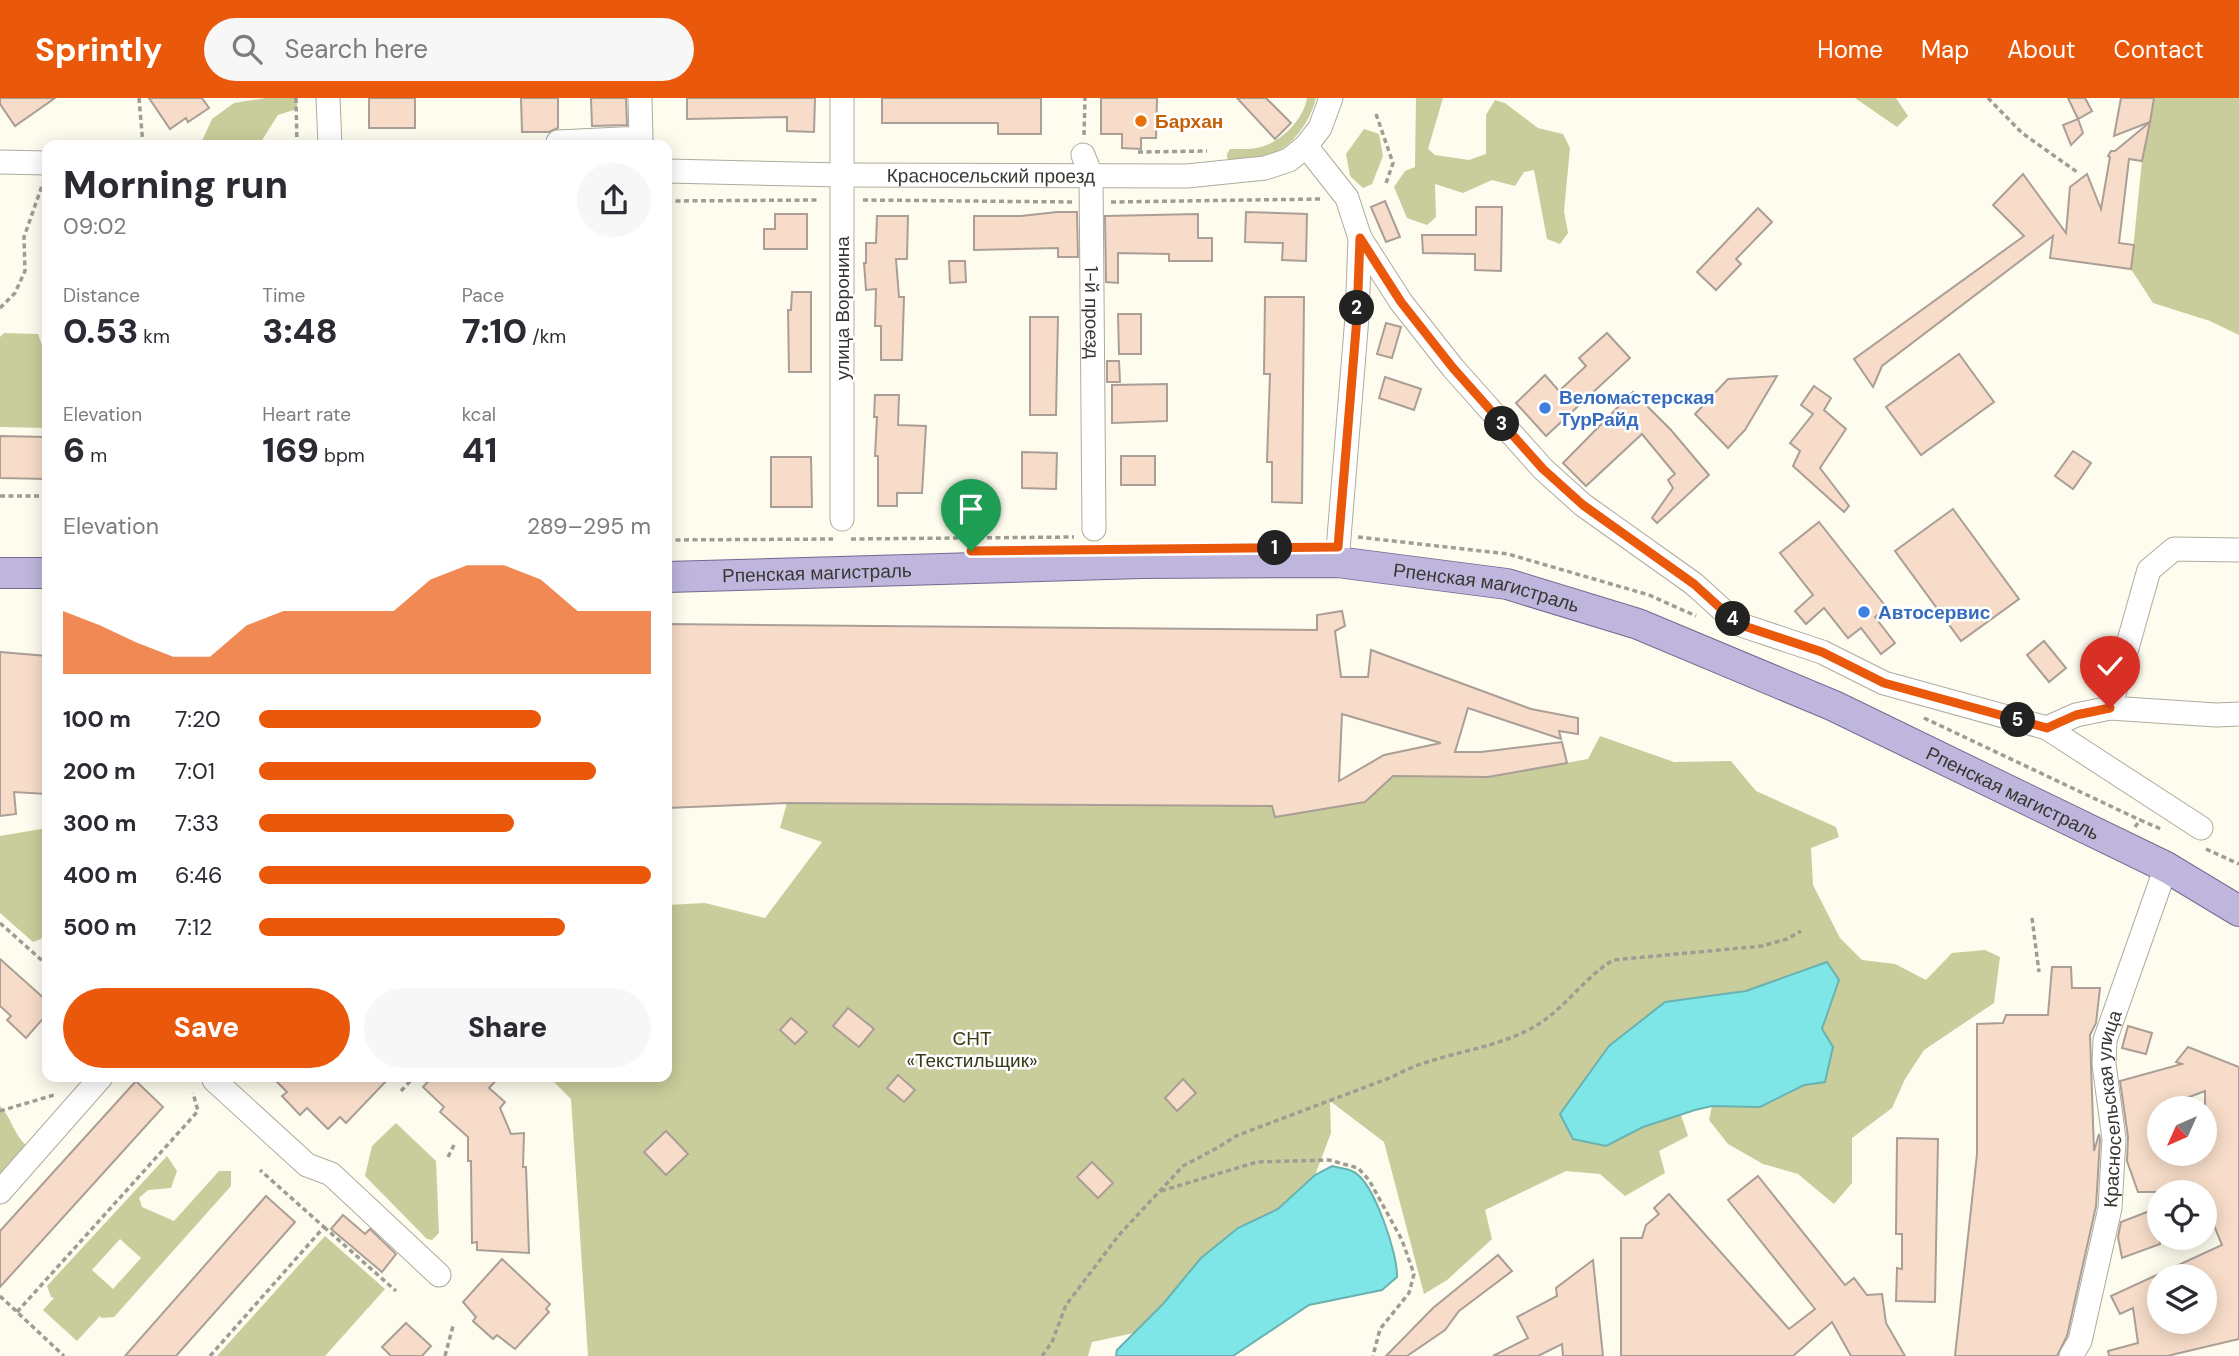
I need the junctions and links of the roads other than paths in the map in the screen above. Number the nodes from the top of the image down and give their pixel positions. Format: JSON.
{"nodes":[{"id":1,"x":328,"y":98,"type":"edge"},
{"id":2,"x":640,"y":98,"type":"edge"},
{"id":3,"x":842,"y":98,"type":"edge"},
{"id":4,"x":1331,"y":98,"type":"edge"},
{"id":5,"x":330,"y":140,"type":"edge"},
{"id":6,"x":600,"y":140,"type":"edge"},
{"id":7,"x":1306,"y":146,"type":"junction"},
{"id":8,"x":0,"y":162,"type":"edge"},
{"id":9,"x":1087,"y":165,"type":"junction"},
{"id":10,"x":672,"y":171,"type":"edge"},
{"id":11,"x":42,"y":172,"type":"edge"},
{"id":12,"x":842,"y":175,"type":"junction"},
{"id":13,"x":1360,"y":238,"type":"junction"},
{"id":14,"x":842,"y":519,"type":"dead end"},
{"id":15,"x":1086,"y":533,"type":"road end"},
{"id":16,"x":2239,"y":550,"type":"edge"},
{"id":17,"x":1337,"y":562,"type":"junction"},
{"id":18,"x":0,"y":573,"type":"edge"},
{"id":19,"x":42,"y":573,"type":"edge"},
{"id":20,"x":672,"y":577,"type":"edge"},
{"id":21,"x":2110,"y":708,"type":"junction"},
{"id":22,"x":2239,"y":715,"type":"edge"},
{"id":23,"x":2047,"y":728,"type":"junction"},
{"id":24,"x":2201,"y":828,"type":"dead end"},
{"id":25,"x":2166,"y":867,"type":"junction"},
{"id":26,"x":2239,"y":911,"type":"edge"},
{"id":27,"x":97,"y":1082,"type":"edge"},
{"id":28,"x":216,"y":1082,"type":"edge"},
{"id":29,"x":0,"y":1192,"type":"edge"},
{"id":30,"x":439,"y":1275,"type":"dead end"},
{"id":31,"x":2071,"y":1356,"type":"edge"}],
"edges":[{"from":1,"to":5,"type":"street"},
{"from":2,"to":6,"type":"street"},
{"from":3,"to":12,"type":"street","name":"улица Воронина"},
{"from":4,"to":7,"type":"street"},
{"from":7,"to":9,"type":"street","name":"Красносельский проезд"},
{"from":7,"to":13,"type":"street"},
{"from":8,"to":11,"type":"street"},
{"from":9,"to":12,"type":"street","name":"Красносельский проезд"},
{"from":9,"to":15,"type":"street","name":"1-й проезд"},
{"from":10,"to":12,"type":"street","name":"Красносельский проезд"},
{"from":12,"to":14,"type":"street","name":"улица Воронина"},
{"from":13,"to":17,"type":"street"},
{"from":13,"to":23,"type":"street"},
{"from":16,"to":21,"type":"street"},
{"from":17,"to":20,"type":"main road","name":"Рпенская магистраль"},
{"from":17,"to":25,"type":"main road","name":"Рпенская магистраль"},
{"from":18,"to":19,"type":"main road"},
{"from":21,"to":22,"type":"street"},
{"from":21,"to":23,"type":"street"},
{"from":23,"to":24,"type":"street"},
{"from":25,"to":26,"type":"main road","name":"Рпенская магистраль"},
{"from":25,"to":31,"type":"street","name":"Красносельская улица"},
{"from":27,"to":29,"type":"street"},
{"from":28,"to":30,"type":"street"}]}
